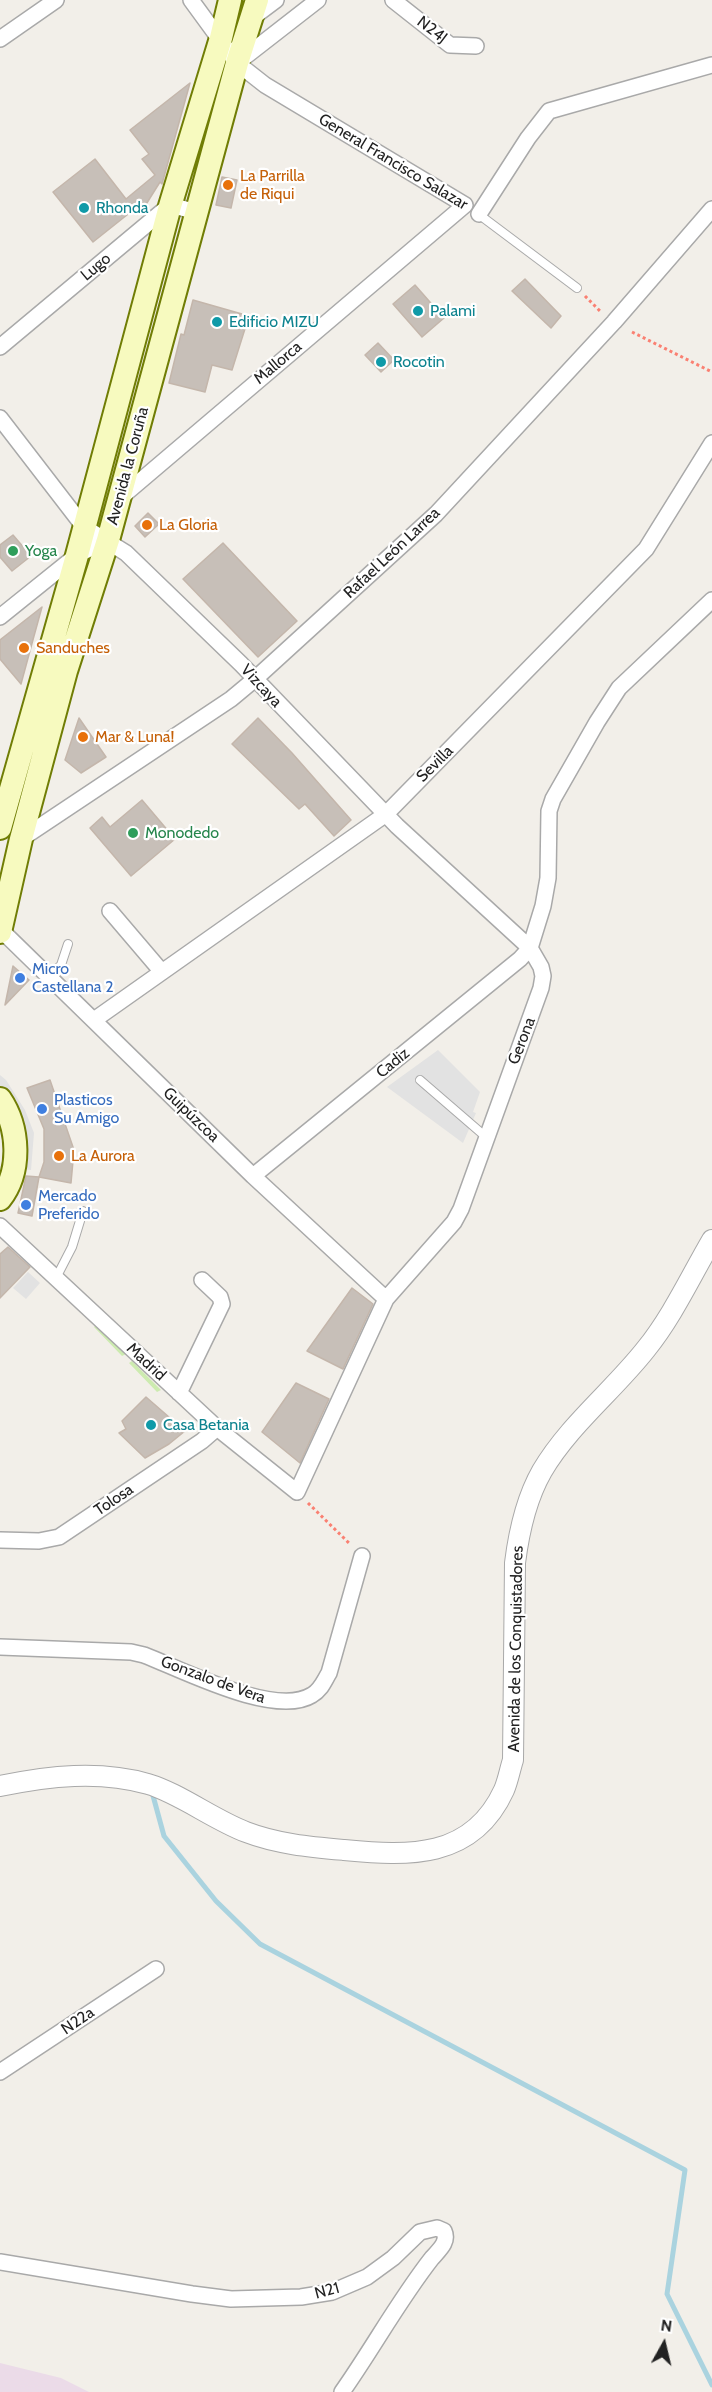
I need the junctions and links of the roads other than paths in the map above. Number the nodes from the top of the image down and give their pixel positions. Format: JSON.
{"nodes":[{"id":1,"x":56,"y":0,"type":"edge"},
{"id":2,"x":190,"y":0,"type":"edge"},
{"id":3,"x":230,"y":0,"type":"edge"},
{"id":4,"x":276,"y":0,"type":"edge"},
{"id":5,"x":318,"y":0,"type":"edge"},
{"id":6,"x":393,"y":0,"type":"edge"},
{"id":7,"x":255,"y":8,"type":"edge"},
{"id":8,"x":221,"y":38,"type":"junction"},
{"id":9,"x":0,"y":39,"type":"edge"},
{"id":10,"x":476,"y":46,"type":"dead end"},
{"id":11,"x":237,"y":63,"type":"junction"},
{"id":12,"x":712,"y":65,"type":"edge"},
{"id":13,"x":170,"y":205,"type":"junction"},
{"id":14,"x":465,"y":205,"type":"junction"},
{"id":15,"x":712,"y":209,"type":"edge"},
{"id":16,"x":197,"y":212,"type":"junction"},
{"id":17,"x":479,"y":214,"type":"junction"},
{"id":18,"x":577,"y":288,"type":"road end"},
{"id":19,"x":0,"y":347,"type":"edge"},
{"id":20,"x":0,"y":418,"type":"edge"},
{"id":21,"x":712,"y":443,"type":"edge"},
{"id":22,"x":119,"y":499,"type":"junction"},
{"id":23,"x":84,"y":527,"type":"junction"},
{"id":24,"x":108,"y":540,"type":"junction"},
{"id":25,"x":77,"y":555,"type":"junction"},
{"id":26,"x":712,"y":600,"type":"edge"},
{"id":27,"x":0,"y":617,"type":"edge"},
{"id":28,"x":255,"y":679,"type":"junction"},
{"id":29,"x":386,"y":814,"type":"junction"},
{"id":30,"x":0,"y":828,"type":"edge"},
{"id":31,"x":21,"y":839,"type":"junction"},
{"id":32,"x":110,"y":911,"type":"dead end"},
{"id":33,"x":0,"y":930,"type":"edge"},
{"id":34,"x":68,"y":944,"type":"dead end"},
{"id":35,"x":530,"y":948,"type":"junction"},
{"id":36,"x":162,"y":972,"type":"junction"},
{"id":37,"x":49,"y":977,"type":"junction"},
{"id":38,"x":94,"y":1020,"type":"junction"},
{"id":39,"x":420,"y":1080,"type":"dead end"},
{"id":40,"x":0,"y":1099,"type":"edge"},
{"id":41,"x":486,"y":1137,"type":"junction"},
{"id":42,"x":253,"y":1176,"type":"junction"},
{"id":43,"x":0,"y":1199,"type":"edge"},
{"id":44,"x":82,"y":1211,"type":"dead end"},
{"id":45,"x":0,"y":1226,"type":"edge"},
{"id":46,"x":712,"y":1239,"type":"edge"},
{"id":47,"x":56,"y":1278,"type":"junction"},
{"id":48,"x":202,"y":1280,"type":"dead end"},
{"id":49,"x":386,"y":1299,"type":"junction"},
{"id":50,"x":179,"y":1393,"type":"junction"},
{"id":51,"x":217,"y":1428,"type":"junction"},
{"id":52,"x":297,"y":1492,"type":"joint"},
{"id":53,"x":0,"y":1540,"type":"edge"},
{"id":54,"x":362,"y":1556,"type":"road end"},
{"id":55,"x":0,"y":1647,"type":"edge"},
{"id":56,"x":0,"y":1786,"type":"edge"},
{"id":57,"x":156,"y":1969,"type":"dead end"},
{"id":58,"x":0,"y":2072,"type":"edge"},
{"id":59,"x":0,"y":2262,"type":"edge"},
{"id":60,"x":342,"y":2392,"type":"edge"}],
"edges":[{"from":1,"to":9,"type":"street"},
{"from":2,"to":8,"type":"street","name":"General Francisco Salazar"},
{"from":3,"to":8,"type":"main road","name":"Avenida la Coruña"},
{"from":4,"to":7,"type":"street"},
{"from":5,"to":11,"type":"street"},
{"from":6,"to":10,"type":"street","name":"N24J"},
{"from":7,"to":8,"type":"street"},
{"from":7,"to":11,"type":"main road","name":"Avenida la Coruña"},
{"from":8,"to":11,"type":"street","name":"General Francisco Salazar"},
{"from":8,"to":13,"type":"main road","name":"Avenida la Coruña"},
{"from":11,"to":14,"type":"street","name":"General Francisco Salazar"},
{"from":11,"to":16,"type":"main road","name":"Avenida la Coruña"},
{"from":12,"to":17,"type":"street"},
{"from":13,"to":16,"type":"street"},
{"from":13,"to":19,"type":"street","name":"Lugo"},
{"from":13,"to":23,"type":"main road","name":"Avenida la Coruña"},
{"from":14,"to":17,"type":"lane","name":"General Francisco Salazar"},
{"from":14,"to":22,"type":"street","name":"Mallorca"},
{"from":15,"to":28,"type":"street","name":"Rafael León Larrea"},
{"from":16,"to":22,"type":"main road","name":"Avenida la Coruña"},
{"from":17,"to":18,"type":"lane","name":"General Francisco Salazar"},
{"from":20,"to":23,"type":"street","name":"Vizcaya"},
{"from":21,"to":29,"type":"street","name":"Sevilla"},
{"from":22,"to":24,"type":"main road","name":"Avenida la Coruña"},
{"from":23,"to":24,"type":"street","name":"Vizcaya"},
{"from":23,"to":25,"type":"main road","name":"Avenida la Coruña"},
{"from":24,"to":25,"type":"street"},
{"from":24,"to":28,"type":"street","name":"Vizcaya"},
{"from":24,"to":31,"type":"main road","name":"Avenida la Coruña"},
{"from":25,"to":27,"type":"street"},
{"from":25,"to":30,"type":"main road","name":"Avenida la Coruña"},
{"from":26,"to":35,"type":"street"},
{"from":28,"to":29,"type":"street","name":"Vizcaya"},
{"from":28,"to":31,"type":"street","name":"Rafael León Larrea"},
{"from":29,"to":35,"type":"street","name":"Vizcaya"},
{"from":29,"to":36,"type":"street","name":"Sevilla"},
{"from":31,"to":33,"type":"main road","name":"Avenida la Coruña"},
{"from":32,"to":36,"type":"street"},
{"from":33,"to":37,"type":"street","name":"Guipúzcoa"},
{"from":34,"to":37,"type":"lane"},
{"from":35,"to":41,"type":"street","name":"Gerona"},
{"from":35,"to":42,"type":"street","name":"Cadiz"},
{"from":36,"to":38,"type":"street","name":"Sevilla"},
{"from":37,"to":38,"type":"street","name":"Guipúzcoa"},
{"from":38,"to":42,"type":"street","name":"Guipúzcoa"},
{"from":39,"to":41,"type":"lane"},
{"from":40,"to":43,"type":"main road"},
{"from":41,"to":49,"type":"street","name":"Gerona"},
{"from":42,"to":49,"type":"street","name":"Guipúzcoa"},
{"from":44,"to":47,"type":"lane"},
{"from":45,"to":47,"type":"street","name":"Madrid"},
{"from":46,"to":56,"type":"street","name":"Avenida de los Conquistadores"},
{"from":47,"to":50,"type":"street","name":"Madrid"},
{"from":48,"to":50,"type":"street"},
{"from":49,"to":52,"type":"street","name":"Gerona"},
{"from":50,"to":51,"type":"street","name":"Madrid"},
{"from":51,"to":52,"type":"street","name":"Madrid"},
{"from":51,"to":53,"type":"street","name":"Tolosa"},
{"from":54,"to":55,"type":"street","name":"Gonzalo de Vera"},
{"from":57,"to":58,"type":"street","name":"N22a"},
{"from":59,"to":60,"type":"street","name":"N21"}]}
